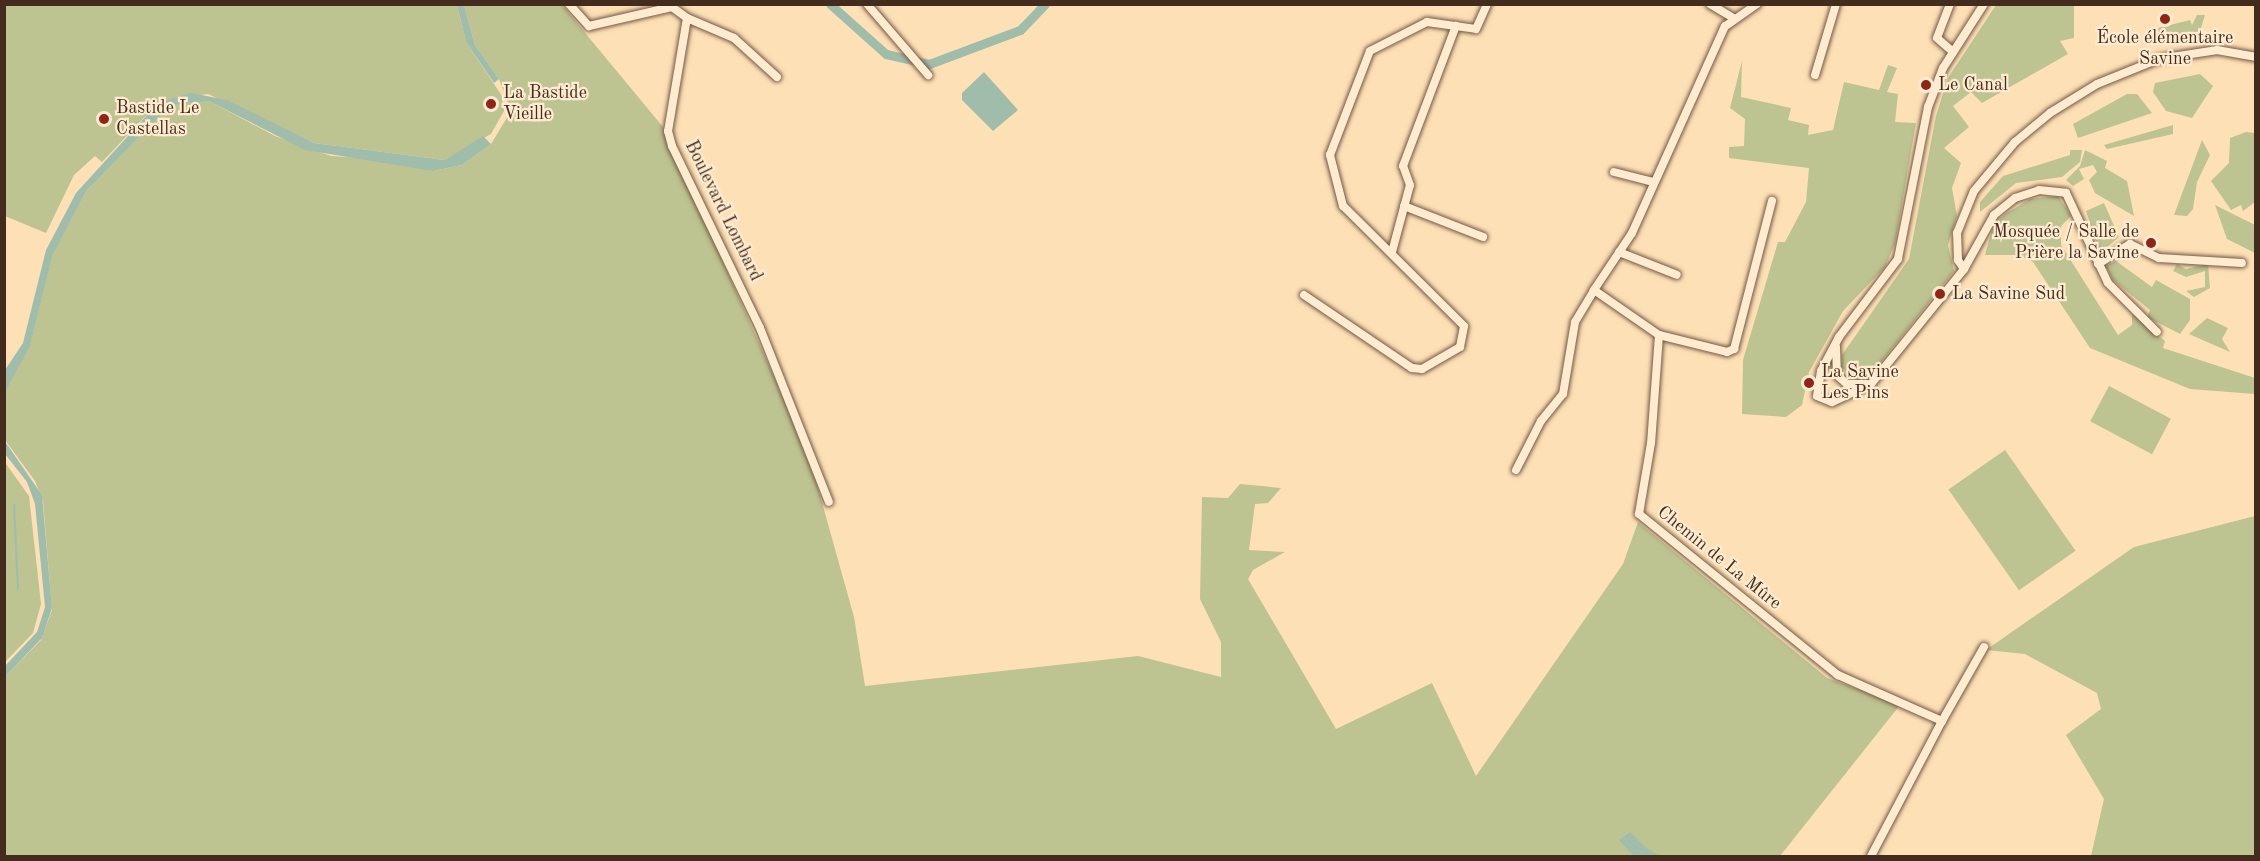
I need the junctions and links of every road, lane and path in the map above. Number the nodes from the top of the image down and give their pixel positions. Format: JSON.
{"nodes":[{"id":1,"x":569,"y":4,"type":"edge"},
{"id":2,"x":867,"y":4,"type":"edge"},
{"id":3,"x":1487,"y":4,"type":"edge"},
{"id":4,"x":1710,"y":4,"type":"edge"},
{"id":5,"x":1757,"y":4,"type":"edge"},
{"id":6,"x":1836,"y":4,"type":"edge"},
{"id":7,"x":1950,"y":4,"type":"edge"},
{"id":8,"x":1984,"y":4,"type":"edge"},
{"id":9,"x":1732,"y":17,"type":"junction"},
{"id":10,"x":687,"y":18,"type":"junction"},
{"id":11,"x":1455,"y":26,"type":"junction"},
{"id":12,"x":1953,"y":52,"type":"junction"},
{"id":13,"x":2256,"y":57,"type":"edge"},
{"id":14,"x":928,"y":75,"type":"dead end"},
{"id":15,"x":1815,"y":75,"type":"dead end"},
{"id":16,"x":777,"y":77,"type":"dead end"},
{"id":17,"x":1614,"y":172,"type":"dead end"},
{"id":18,"x":1653,"y":182,"type":"junction"},
{"id":19,"x":1772,"y":201,"type":"dead end"},
{"id":20,"x":1404,"y":206,"type":"junction"},
{"id":21,"x":1483,"y":237,"type":"dead end"},
{"id":22,"x":1392,"y":252,"type":"junction"},
{"id":23,"x":1619,"y":252,"type":"junction"},
{"id":24,"x":2242,"y":263,"type":"dead end"},
{"id":25,"x":2098,"y":264,"type":"junction"},
{"id":26,"x":1964,"y":269,"type":"junction"},
{"id":27,"x":1677,"y":275,"type":"dead end"},
{"id":28,"x":1594,"y":290,"type":"junction"},
{"id":29,"x":1304,"y":295,"type":"dead end"},
{"id":30,"x":2157,"y":332,"type":"dead end"},
{"id":31,"x":1659,"y":335,"type":"junction"},
{"id":32,"x":1839,"y":337,"type":"junction"},
{"id":33,"x":1871,"y":384,"type":"junction"},
{"id":34,"x":1516,"y":470,"type":"dead end"},
{"id":35,"x":829,"y":502,"type":"dead end"},
{"id":36,"x":1984,"y":647,"type":"dead end"},
{"id":37,"x":1942,"y":721,"type":"junction"},
{"id":38,"x":1871,"y":856,"type":"edge"}],
"edges":[{"from":1,"to":10,"type":"street"},
{"from":2,"to":14,"type":"street"},
{"from":3,"to":11,"type":"street"},
{"from":4,"to":9,"type":"street"},
{"from":5,"to":9,"type":"street"},
{"from":6,"to":15,"type":"street"},
{"from":7,"to":12,"type":"street"},
{"from":8,"to":12,"type":"street"},
{"from":9,"to":18,"type":"street"},
{"from":10,"to":16,"type":"street"},
{"from":10,"to":35,"type":"street","name":"Boulevard Lombard"},
{"from":11,"to":20,"type":"street"},
{"from":11,"to":22,"type":"street"},
{"from":12,"to":32,"type":"street"},
{"from":13,"to":26,"type":"street"},
{"from":17,"to":18,"type":"street"},
{"from":18,"to":23,"type":"street"},
{"from":19,"to":31,"type":"street"},
{"from":20,"to":21,"type":"street"},
{"from":20,"to":22,"type":"street"},
{"from":22,"to":29,"type":"street"},
{"from":23,"to":27,"type":"street"},
{"from":23,"to":28,"type":"street"},
{"from":24,"to":25,"type":"street"},
{"from":25,"to":26,"type":"street"},
{"from":25,"to":30,"type":"street"},
{"from":26,"to":33,"type":"street"},
{"from":28,"to":31,"type":"street"},
{"from":28,"to":34,"type":"street"},
{"from":31,"to":37,"type":"street","name":"Chemin de La Mûre"},
{"from":32,"to":33,"type":"street"},
{"from":32,"to":33,"type":"street"},
{"from":36,"to":37,"type":"street"},
{"from":37,"to":38,"type":"street"}]}
